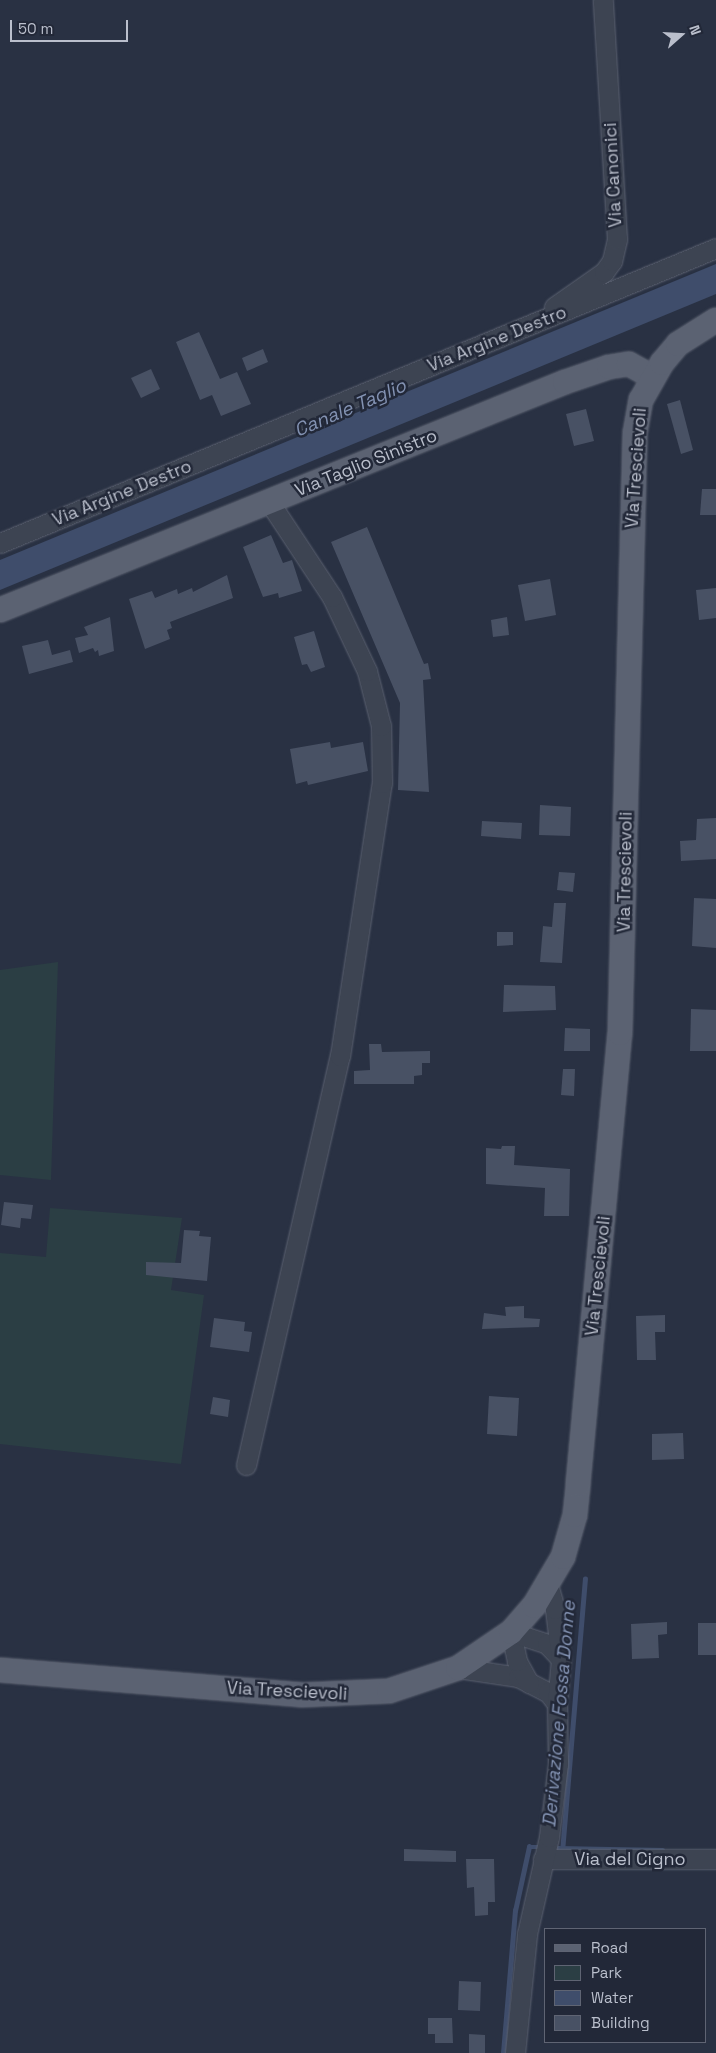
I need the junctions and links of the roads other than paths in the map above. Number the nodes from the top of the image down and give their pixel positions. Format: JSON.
{"nodes":[{"id":1,"x":603,"y":0,"type":"edge"},
{"id":2,"x":716,"y":248,"type":"edge"},
{"id":3,"x":547,"y":319,"type":"junction"},
{"id":4,"x":716,"y":320,"type":"edge"},
{"id":5,"x":652,"y":377,"type":"junction"},
{"id":6,"x":270,"y":503,"type":"junction"},
{"id":7,"x":0,"y":543,"type":"edge"},
{"id":8,"x":0,"y":610,"type":"edge"},
{"id":9,"x":246,"y":1464,"type":"dead end"},
{"id":10,"x":548,"y":1585,"type":"junction"},
{"id":11,"x":510,"y":1632,"type":"junction"},
{"id":12,"x":561,"y":1659,"type":"junction"},
{"id":13,"x":458,"y":1668,"type":"junction"},
{"id":14,"x":0,"y":1670,"type":"edge"},
{"id":15,"x":529,"y":1682,"type":"junction"},
{"id":16,"x":556,"y":1704,"type":"junction"},
{"id":17,"x":544,"y":1859,"type":"junction"},
{"id":18,"x":716,"y":1859,"type":"edge"},
{"id":19,"x":515,"y":2053,"type":"edge"}],
"edges":[{"from":1,"to":3,"type":"street","name":"Via Canonici"},
{"from":2,"to":3,"type":"street","name":"Via Argine Destro"},
{"from":3,"to":7,"type":"street","name":"Via Argine Destro"},
{"from":4,"to":5,"type":"main road"},
{"from":5,"to":6,"type":"main road","name":"Via Taglio Sinistro"},
{"from":5,"to":10,"type":"main road","name":"Via Trescievoli"},
{"from":6,"to":8,"type":"main road","name":"Via Taglio Sinistro"},
{"from":6,"to":9,"type":"street"},
{"from":10,"to":11,"type":"main road","name":"Via Trescievoli"},
{"from":10,"to":12,"type":"street"},
{"from":11,"to":12,"type":"street"},
{"from":11,"to":13,"type":"main road","name":"Via Trescievoli"},
{"from":11,"to":15,"type":"street"},
{"from":12,"to":16,"type":"street"},
{"from":13,"to":14,"type":"main road","name":"Via Trescievoli"},
{"from":13,"to":15,"type":"street"},
{"from":15,"to":16,"type":"street"},
{"from":16,"to":17,"type":"street"},
{"from":17,"to":18,"type":"street","name":"Via del Cigno"},
{"from":17,"to":19,"type":"street"}]}
